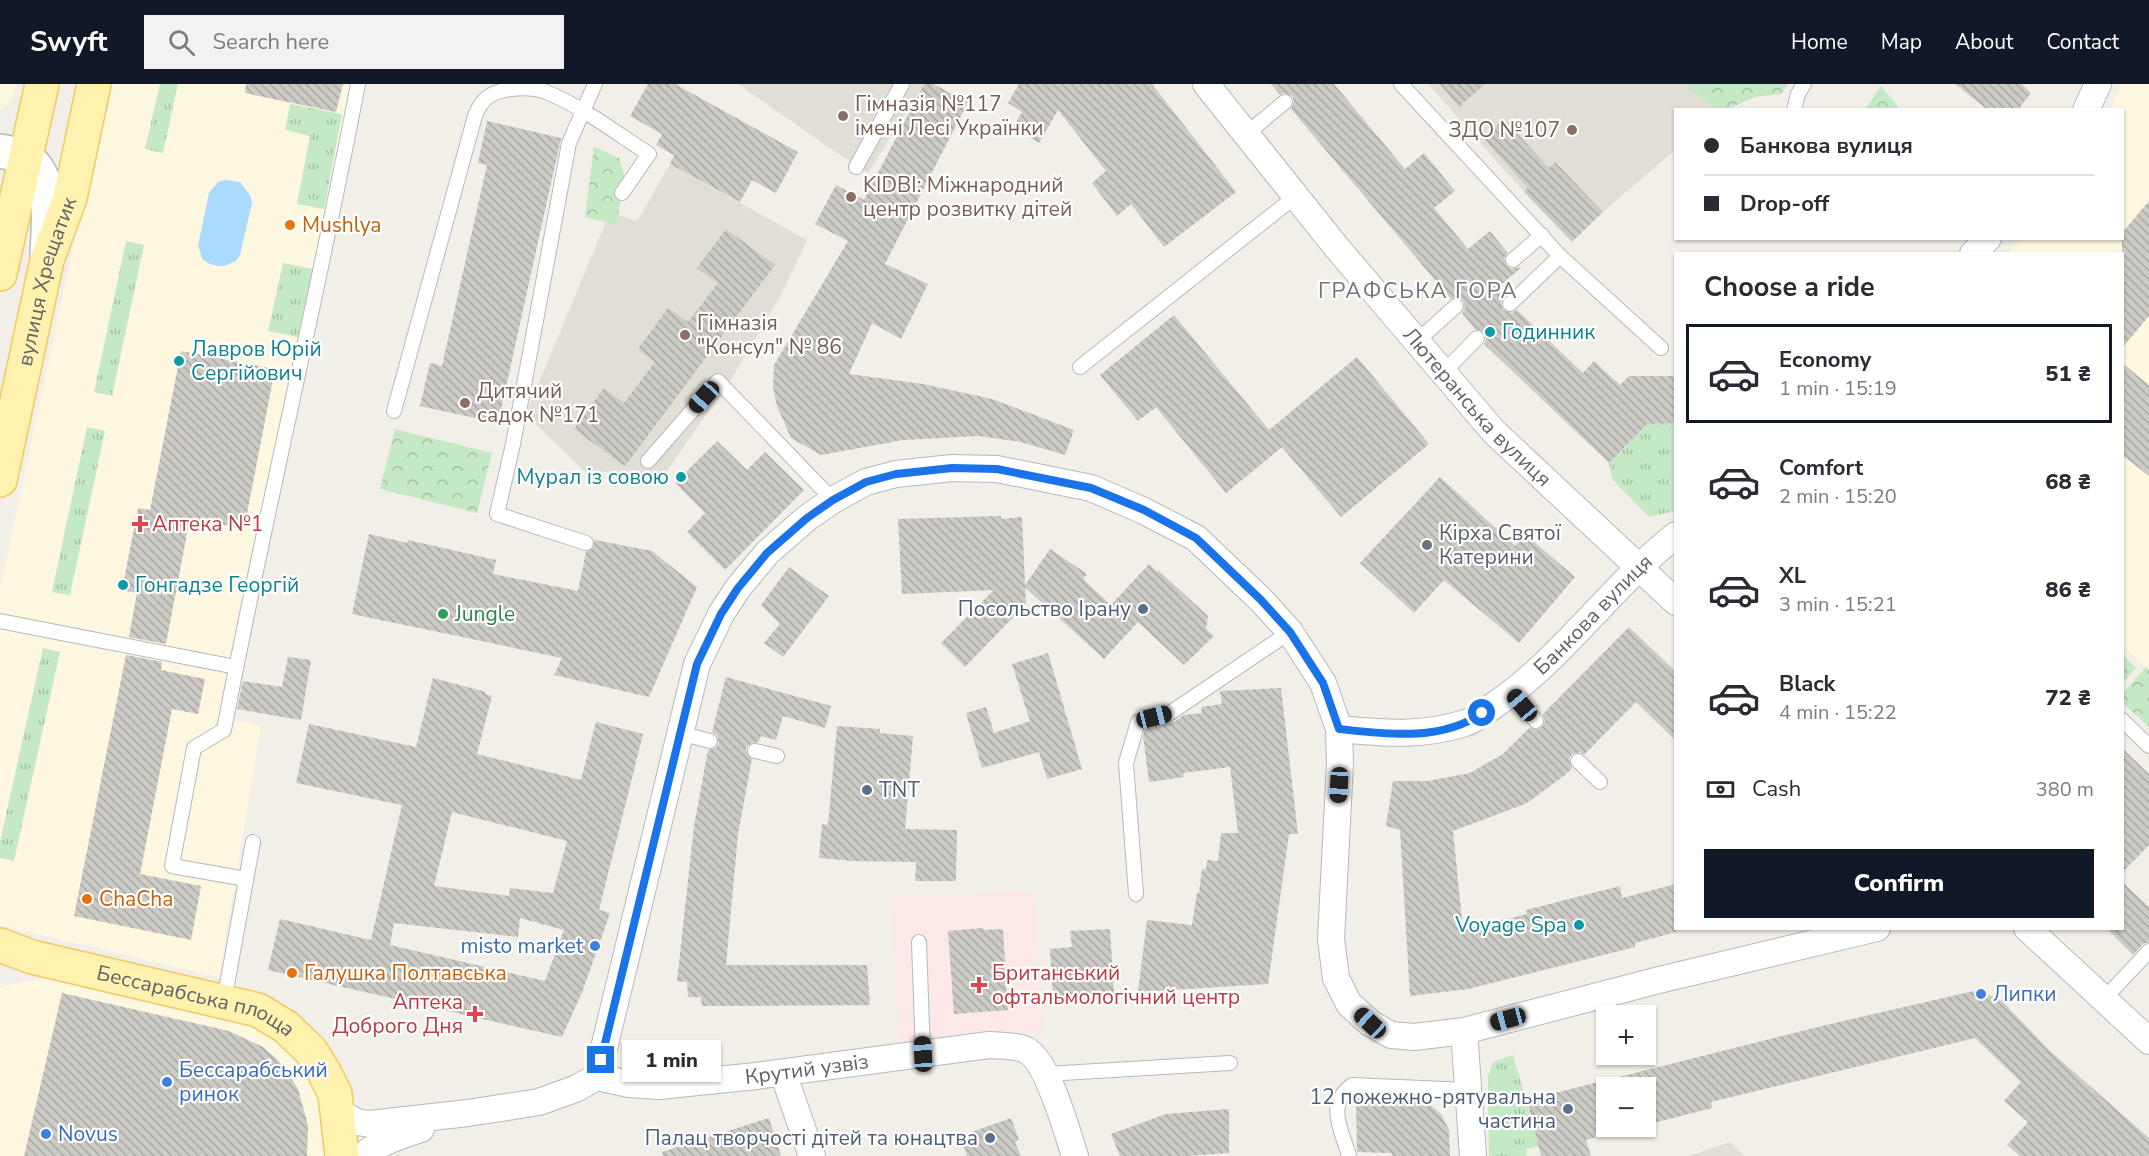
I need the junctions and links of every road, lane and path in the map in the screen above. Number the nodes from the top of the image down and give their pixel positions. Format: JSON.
{"nodes":[{"id":1,"x":42,"y":84,"type":"edge"},
{"id":2,"x":94,"y":84,"type":"edge"},
{"id":3,"x":358,"y":84,"type":"edge"},
{"id":4,"x":596,"y":84,"type":"edge"},
{"id":5,"x":903,"y":84,"type":"edge"},
{"id":6,"x":1206,"y":84,"type":"edge"},
{"id":7,"x":1401,"y":84,"type":"edge"},
{"id":8,"x":1804,"y":84,"type":"edge"},
{"id":9,"x":2098,"y":84,"type":"edge"},
{"id":10,"x":1285,"y":102,"type":"dead end"},
{"id":11,"x":1794,"y":108,"type":"edge"},
{"id":12,"x":2087,"y":108,"type":"edge"},
{"id":13,"x":583,"y":112,"type":"junction"},
{"id":14,"x":1246,"y":134,"type":"junction"},
{"id":15,"x":13,"y":154,"type":"edge"},
{"id":16,"x":856,"y":167,"type":"dead end"},
{"id":17,"x":622,"y":193,"type":"dead end"},
{"id":18,"x":1296,"y":196,"type":"junction"},
{"id":19,"x":1542,"y":236,"type":"junction"},
{"id":20,"x":1986,"y":240,"type":"edge"},
{"id":21,"x":1975,"y":252,"type":"edge"},
{"id":22,"x":1560,"y":256,"type":"junction"},
{"id":23,"x":47,"y":260,"type":"junction"},
{"id":24,"x":1513,"y":260,"type":"dead end"},
{"id":25,"x":0,"y":274,"type":"edge"},
{"id":26,"x":1510,"y":303,"type":"dead end"},
{"id":27,"x":1456,"y":306,"type":"dead end"},
{"id":28,"x":1477,"y":338,"type":"dead end"},
{"id":29,"x":1417,"y":341,"type":"junction"},
{"id":30,"x":1661,"y":348,"type":"dead end"},
{"id":31,"x":1080,"y":368,"type":"dead end"},
{"id":32,"x":1444,"y":372,"type":"junction"},
{"id":33,"x":394,"y":411,"type":"dead end"},
{"id":34,"x":648,"y":461,"type":"dead end"},
{"id":35,"x":0,"y":480,"type":"edge"},
{"id":36,"x":833,"y":500,"type":"junction"},
{"id":37,"x":1674,"y":537,"type":"edge"},
{"id":38,"x":586,"y":543,"type":"dead end"},
{"id":39,"x":1639,"y":566,"type":"junction"},
{"id":40,"x":1674,"y":600,"type":"edge"},
{"id":41,"x":0,"y":621,"type":"edge"},
{"id":42,"x":1290,"y":632,"type":"junction"},
{"id":43,"x":236,"y":667,"type":"junction"},
{"id":44,"x":1512,"y":693,"type":"junction"},
{"id":45,"x":1536,"y":721,"type":"dead end"},
{"id":46,"x":2124,"y":722,"type":"edge"},
{"id":47,"x":1339,"y":729,"type":"junction"},
{"id":48,"x":680,"y":733,"type":"junction"},
{"id":49,"x":710,"y":741,"type":"dead end"},
{"id":50,"x":2149,"y":746,"type":"edge"},
{"id":51,"x":755,"y":751,"type":"dead end"},
{"id":52,"x":777,"y":756,"type":"dead end"},
{"id":53,"x":1578,"y":762,"type":"dead end"},
{"id":54,"x":1600,"y":782,"type":"dead end"},
{"id":55,"x":253,"y":842,"type":"dead end"},
{"id":56,"x":246,"y":879,"type":"junction"},
{"id":57,"x":1136,"y":894,"type":"dead end"},
{"id":58,"x":1869,"y":930,"type":"edge"},
{"id":59,"x":2029,"y":930,"type":"edge"},
{"id":60,"x":919,"y":942,"type":"dead end"},
{"id":61,"x":0,"y":945,"type":"edge"},
{"id":62,"x":2149,"y":951,"type":"edge"},
{"id":63,"x":32,"y":957,"type":"junction"},
{"id":64,"x":0,"y":974,"type":"edge"},
{"id":65,"x":2104,"y":999,"type":"junction"},
{"id":66,"x":224,"y":1001,"type":"junction"},
{"id":67,"x":1464,"y":1031,"type":"junction"},
{"id":68,"x":2149,"y":1041,"type":"edge"},
{"id":69,"x":923,"y":1054,"type":"junction"},
{"id":70,"x":1230,"y":1063,"type":"dead end"},
{"id":71,"x":1042,"y":1068,"type":"junction"},
{"id":72,"x":783,"y":1073,"type":"junction"},
{"id":73,"x":597,"y":1077,"type":"junction"},
{"id":74,"x":1467,"y":1089,"type":"junction"},
{"id":75,"x":338,"y":1112,"type":"junction"},
{"id":76,"x":468,"y":1113,"type":"junction"},
{"id":77,"x":342,"y":1156,"type":"edge"},
{"id":78,"x":362,"y":1156,"type":"edge"},
{"id":79,"x":812,"y":1156,"type":"edge"},
{"id":80,"x":1075,"y":1156,"type":"edge"},
{"id":81,"x":1349,"y":1156,"type":"edge"},
{"id":82,"x":1473,"y":1156,"type":"edge"}],
"edges":[{"from":1,"to":15,"type":"main road"},
{"from":2,"to":23,"type":"main road","name":"вулиця Хрещатик"},
{"from":3,"to":43,"type":"lane"},
{"from":4,"to":13,"type":"lane"},
{"from":5,"to":16,"type":"lane"},
{"from":6,"to":14,"type":"street","name":"Лютеранська вулиця"},
{"from":7,"to":19,"type":"lane"},
{"from":8,"to":11,"type":"lane"},
{"from":9,"to":12,"type":"street"},
{"from":10,"to":14,"type":"lane"},
{"from":13,"to":17,"type":"lane"},
{"from":13,"to":33,"type":"lane"},
{"from":13,"to":38,"type":"lane"},
{"from":14,"to":18,"type":"street","name":"Лютеранська вулиця"},
{"from":15,"to":23,"type":"street"},
{"from":15,"to":25,"type":"main road"},
{"from":18,"to":29,"type":"street","name":"Лютеранська вулиця"},
{"from":18,"to":31,"type":"lane"},
{"from":19,"to":22,"type":"lane"},
{"from":19,"to":24,"type":"lane"},
{"from":20,"to":21,"type":"street"},
{"from":22,"to":26,"type":"lane"},
{"from":22,"to":30,"type":"lane"},
{"from":23,"to":35,"type":"main road","name":"вулиця Хрещатик"},
{"from":27,"to":29,"type":"lane"},
{"from":28,"to":32,"type":"lane"},
{"from":29,"to":32,"type":"street","name":"Лютеранська вулиця"},
{"from":32,"to":39,"type":"street","name":"Лютеранська вулиця"},
{"from":34,"to":36,"type":"lane"},
{"from":36,"to":42,"type":"street"},
{"from":36,"to":48,"type":"street"},
{"from":37,"to":39,"type":"street","name":"Банкова вулиця"},
{"from":39,"to":40,"type":"street","name":"Лютеранська вулиця"},
{"from":39,"to":44,"type":"street","name":"Банкова вулиця"},
{"from":41,"to":43,"type":"lane"},
{"from":42,"to":47,"type":"street"},
{"from":42,"to":57,"type":"lane"},
{"from":43,"to":56,"type":"lane"},
{"from":44,"to":45,"type":"lane"},
{"from":44,"to":47,"type":"street","name":"Банкова вулиця"},
{"from":46,"to":50,"type":"lane"},
{"from":47,"to":67,"type":"street"},
{"from":48,"to":49,"type":"lane"},
{"from":48,"to":73,"type":"street"},
{"from":51,"to":52,"type":"lane"},
{"from":53,"to":54,"type":"lane"},
{"from":55,"to":56,"type":"lane"},
{"from":56,"to":66,"type":"lane"},
{"from":58,"to":67,"type":"street"},
{"from":59,"to":65,"type":"street"},
{"from":60,"to":69,"type":"lane"},
{"from":61,"to":63,"type":"main road","name":"Бессарабська площа"},
{"from":62,"to":65,"type":"lane"},
{"from":63,"to":64,"type":"main road"},
{"from":63,"to":66,"type":"main road","name":"Бессарабська площа"},
{"from":65,"to":68,"type":"street"},
{"from":66,"to":75,"type":"main road","name":"Бессарабська площа"},
{"from":67,"to":74,"type":"street"},
{"from":69,"to":71,"type":"street","name":"Крутий узвіз"},
{"from":69,"to":72,"type":"street","name":"Крутий узвіз"},
{"from":70,"to":71,"type":"lane"},
{"from":71,"to":80,"type":"street"},
{"from":72,"to":73,"type":"street","name":"Крутий узвіз"},
{"from":72,"to":79,"type":"street"},
{"from":73,"to":76,"type":"street"},
{"from":74,"to":81,"type":"lane"},
{"from":74,"to":82,"type":"street"},
{"from":75,"to":76,"type":"street"},
{"from":75,"to":77,"type":"main road","name":"Бессарабська площа"},
{"from":76,"to":78,"type":"street"}]}
